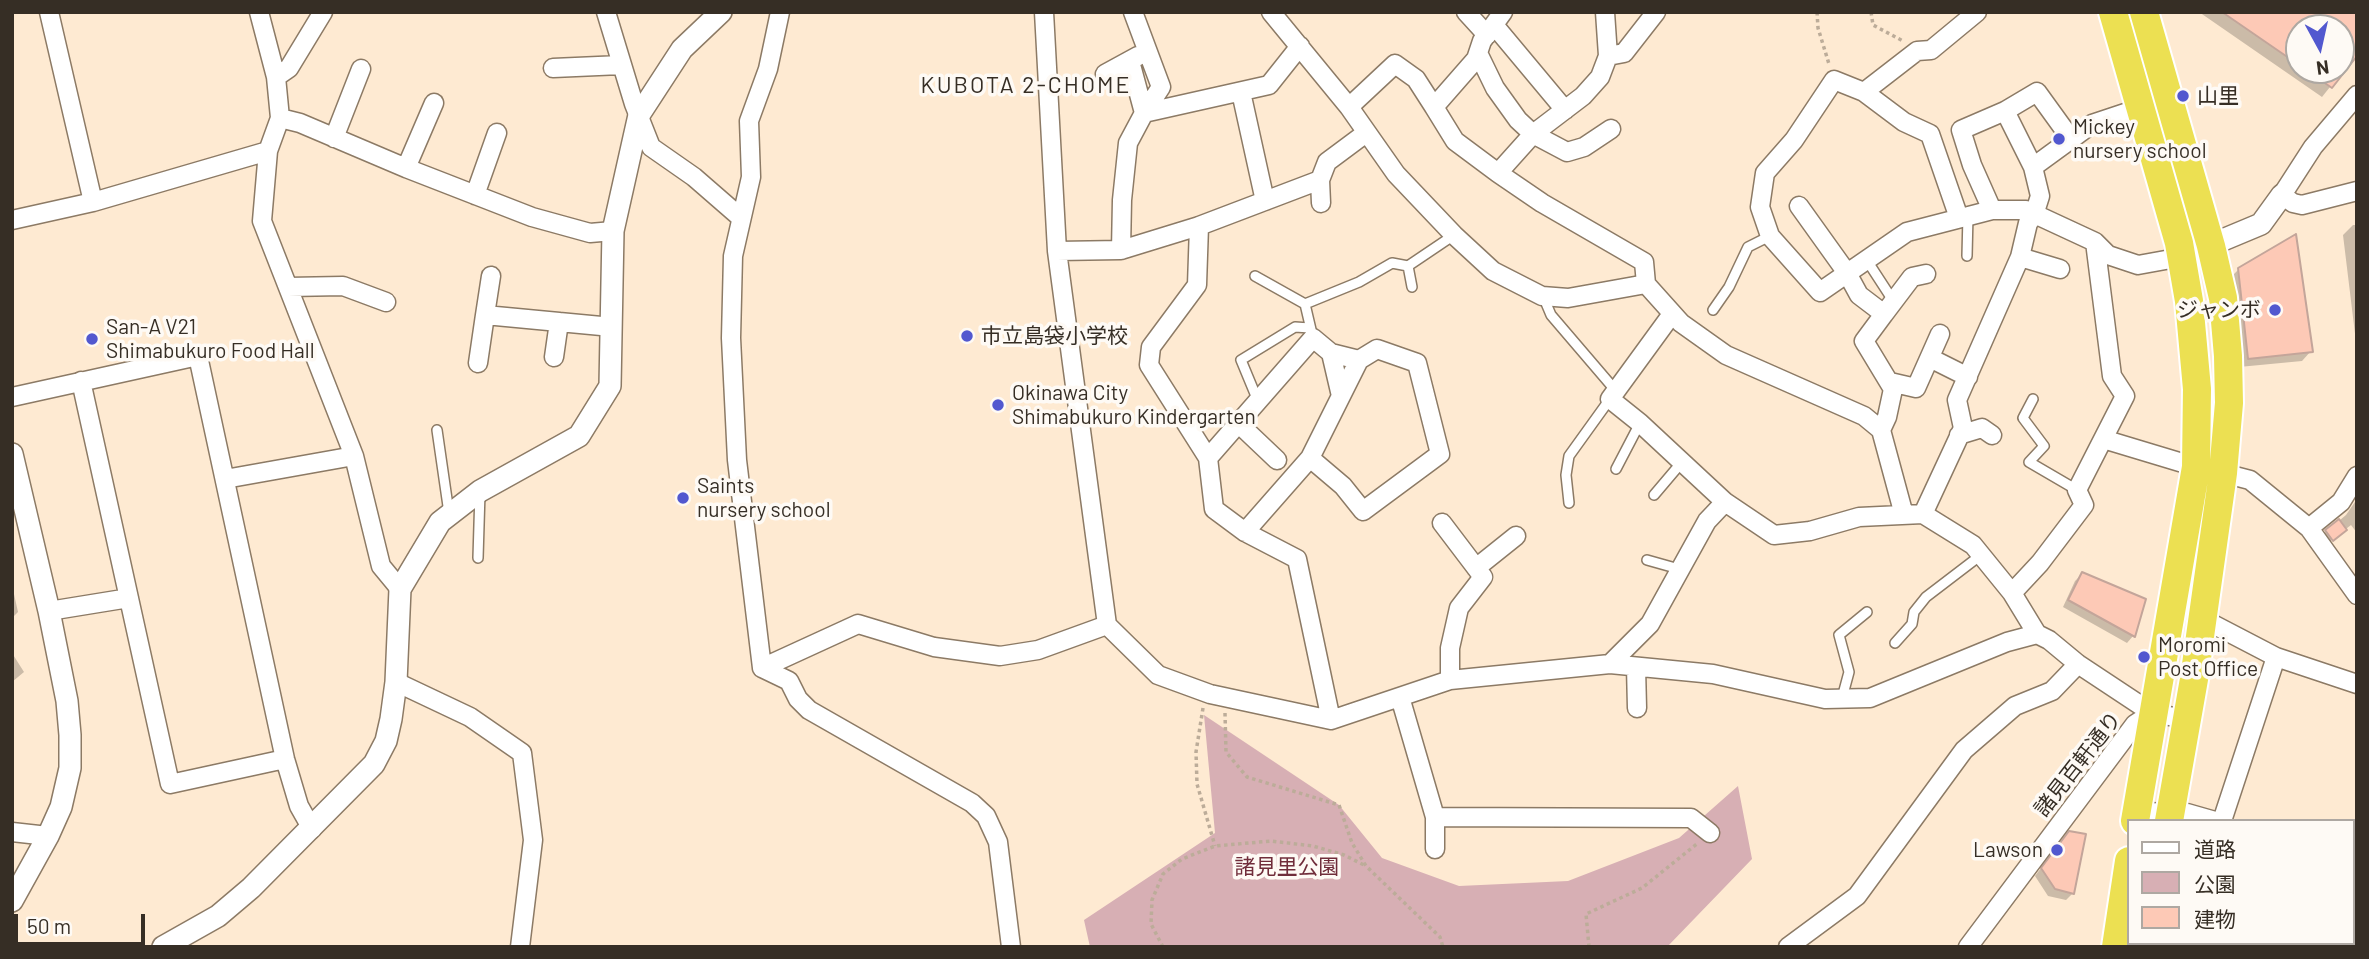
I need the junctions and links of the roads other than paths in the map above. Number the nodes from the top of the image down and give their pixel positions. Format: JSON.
{"nodes":[{"id":1,"x":49,"y":12,"type":"edge"},
{"id":2,"x":259,"y":12,"type":"edge"},
{"id":3,"x":323,"y":12,"type":"edge"},
{"id":4,"x":606,"y":12,"type":"edge"},
{"id":5,"x":721,"y":12,"type":"edge"},
{"id":6,"x":780,"y":12,"type":"edge"},
{"id":7,"x":1044,"y":12,"type":"edge"},
{"id":8,"x":1133,"y":12,"type":"edge"},
{"id":9,"x":1270,"y":12,"type":"edge"},
{"id":10,"x":1466,"y":12,"type":"edge"},
{"id":11,"x":1605,"y":12,"type":"edge"},
{"id":12,"x":1656,"y":12,"type":"edge"},
{"id":13,"x":1977,"y":12,"type":"edge"},
{"id":14,"x":2113,"y":12,"type":"edge"},
{"id":15,"x":2144,"y":12,"type":"edge"},
{"id":16,"x":1494,"y":24,"type":"edge"},
{"id":17,"x":1300,"y":46,"type":"junction"},
{"id":18,"x":1148,"y":51,"type":"junction"},
{"id":19,"x":1478,"y":52,"type":"junction"},
{"id":20,"x":1608,"y":55,"type":"junction"},
{"id":21,"x":1130,"y":61,"type":"junction"},
{"id":22,"x":621,"y":65,"type":"junction"},
{"id":23,"x":553,"y":68,"type":"dead end"},
{"id":24,"x":361,"y":69,"type":"dead end"},
{"id":25,"x":1105,"y":74,"type":"dead end"},
{"id":26,"x":276,"y":77,"type":"junction"},
{"id":27,"x":1241,"y":92,"type":"junction"},
{"id":28,"x":1864,"y":92,"type":"junction"},
{"id":29,"x":2357,"y":94,"type":"edge"},
{"id":30,"x":434,"y":103,"type":"dead end"},
{"id":31,"x":1349,"y":107,"type":"junction"},
{"id":32,"x":1434,"y":107,"type":"junction"},
{"id":33,"x":2140,"y":108,"type":"junction"},
{"id":34,"x":1564,"y":110,"type":"junction"},
{"id":35,"x":2005,"y":111,"type":"junction"},
{"id":36,"x":1144,"y":113,"type":"junction"},
{"id":37,"x":639,"y":115,"type":"junction"},
{"id":38,"x":280,"y":118,"type":"junction"},
{"id":39,"x":1611,"y":129,"type":"dead end"},
{"id":40,"x":1366,"y":133,"type":"junction"},
{"id":41,"x":497,"y":134,"type":"dead end"},
{"id":42,"x":1532,"y":134,"type":"junction"},
{"id":43,"x":334,"y":138,"type":"junction"},
{"id":44,"x":2071,"y":139,"type":"junction"},
{"id":45,"x":268,"y":151,"type":"junction"},
{"id":46,"x":2033,"y":167,"type":"junction"},
{"id":47,"x":406,"y":168,"type":"junction"},
{"id":48,"x":1498,"y":173,"type":"junction"},
{"id":49,"x":1320,"y":180,"type":"junction"},
{"id":50,"x":2357,"y":191,"type":"edge"},
{"id":51,"x":475,"y":195,"type":"junction"},
{"id":52,"x":2282,"y":195,"type":"junction"},
{"id":53,"x":1265,"y":201,"type":"junction"},
{"id":54,"x":93,"y":202,"type":"junction"},
{"id":55,"x":1321,"y":203,"type":"dead end"},
{"id":56,"x":1799,"y":206,"type":"dead end"},
{"id":57,"x":1992,"y":210,"type":"junction"},
{"id":58,"x":2034,"y":215,"type":"junction"},
{"id":59,"x":1964,"y":216,"type":"junction"},
{"id":60,"x":740,"y":217,"type":"junction"},
{"id":61,"x":12,"y":220,"type":"edge"},
{"id":62,"x":1199,"y":226,"type":"junction"},
{"id":63,"x":613,"y":231,"type":"junction"},
{"id":64,"x":1454,"y":235,"type":"junction"},
{"id":65,"x":1770,"y":236,"type":"junction"},
{"id":66,"x":2095,"y":242,"type":"junction"},
{"id":67,"x":2211,"y":246,"type":"junction"},
{"id":68,"x":1121,"y":250,"type":"junction"},
{"id":69,"x":1057,"y":251,"type":"junction"},
{"id":70,"x":1967,"y":256,"type":"dead end"},
{"id":71,"x":2021,"y":257,"type":"junction"},
{"id":72,"x":2182,"y":257,"type":"junction"},
{"id":73,"x":1867,"y":259,"type":"junction"},
{"id":74,"x":1408,"y":266,"type":"junction"},
{"id":75,"x":2060,"y":269,"type":"dead end"},
{"id":76,"x":1847,"y":273,"type":"junction"},
{"id":77,"x":1926,"y":274,"type":"dead end"},
{"id":78,"x":491,"y":276,"type":"dead end"},
{"id":79,"x":1255,"y":276,"type":"dead end"},
{"id":80,"x":1646,"y":284,"type":"junction"},
{"id":81,"x":288,"y":287,"type":"junction"},
{"id":82,"x":1412,"y":287,"type":"dead end"},
{"id":83,"x":1542,"y":296,"type":"junction"},
{"id":84,"x":386,"y":302,"type":"dead end"},
{"id":85,"x":1304,"y":304,"type":"junction"},
{"id":86,"x":1889,"y":308,"type":"junction"},
{"id":87,"x":1713,"y":310,"type":"dead end"},
{"id":88,"x":1672,"y":314,"type":"junction"},
{"id":89,"x":485,"y":315,"type":"junction"},
{"id":90,"x":559,"y":322,"type":"junction"},
{"id":91,"x":612,"y":327,"type":"junction"},
{"id":92,"x":1312,"y":333,"type":"junction"},
{"id":93,"x":1940,"y":334,"type":"dead end"},
{"id":94,"x":1331,"y":353,"type":"junction"},
{"id":95,"x":554,"y":356,"type":"dead end"},
{"id":96,"x":1930,"y":358,"type":"junction"},
{"id":97,"x":1359,"y":360,"type":"junction"},
{"id":98,"x":478,"y":363,"type":"dead end"},
{"id":99,"x":1968,"y":377,"type":"junction"},
{"id":100,"x":81,"y":381,"type":"junction"},
{"id":101,"x":1889,"y":382,"type":"junction"},
{"id":102,"x":1613,"y":395,"type":"junction"},
{"id":103,"x":1341,"y":396,"type":"junction"},
{"id":104,"x":12,"y":397,"type":"edge"},
{"id":105,"x":2033,"y":399,"type":"dead end"},
{"id":106,"x":1258,"y":401,"type":"junction"},
{"id":107,"x":1238,"y":423,"type":"junction"},
{"id":108,"x":1640,"y":423,"type":"junction"},
{"id":109,"x":437,"y":430,"type":"dead end"},
{"id":110,"x":1881,"y":430,"type":"junction"},
{"id":111,"x":1959,"y":435,"type":"junction"},
{"id":112,"x":1993,"y":435,"type":"dead end"},
{"id":113,"x":2103,"y":439,"type":"junction"},
{"id":114,"x":12,"y":454,"type":"edge"},
{"id":115,"x":354,"y":456,"type":"junction"},
{"id":116,"x":1208,"y":458,"type":"junction"},
{"id":117,"x":1310,"y":458,"type":"junction"},
{"id":118,"x":1277,"y":460,"type":"dead end"},
{"id":119,"x":1682,"y":462,"type":"junction"},
{"id":120,"x":1616,"y":469,"type":"dead end"},
{"id":121,"x":2210,"y":470,"type":"junction"},
{"id":122,"x":2357,"y":476,"type":"edge"},
{"id":123,"x":225,"y":479,"type":"junction"},
{"id":124,"x":2077,"y":490,"type":"junction"},
{"id":125,"x":480,"y":491,"type":"junction"},
{"id":126,"x":1654,"y":495,"type":"dead end"},
{"id":127,"x":1725,"y":502,"type":"junction"},
{"id":128,"x":1569,"y":503,"type":"dead end"},
{"id":129,"x":1923,"y":514,"type":"junction"},
{"id":130,"x":450,"y":515,"type":"junction"},
{"id":131,"x":1904,"y":515,"type":"junction"},
{"id":132,"x":1442,"y":523,"type":"dead end"},
{"id":133,"x":2309,"y":528,"type":"junction"},
{"id":134,"x":1245,"y":532,"type":"junction"},
{"id":135,"x":1516,"y":536,"type":"dead end"},
{"id":136,"x":1981,"y":555,"type":"junction"},
{"id":137,"x":478,"y":558,"type":"dead end"},
{"id":138,"x":1647,"y":560,"type":"dead end"},
{"id":139,"x":1476,"y":568,"type":"junction"},
{"id":140,"x":1679,"y":569,"type":"junction"},
{"id":141,"x":400,"y":589,"type":"junction"},
{"id":142,"x":2012,"y":593,"type":"junction"},
{"id":143,"x":2357,"y":595,"type":"edge"},
{"id":144,"x":129,"y":598,"type":"junction"},
{"id":145,"x":49,"y":611,"type":"junction"},
{"id":146,"x":1867,"y":612,"type":"dead end"},
{"id":147,"x":2203,"y":618,"type":"junction"},
{"id":148,"x":1107,"y":625,"type":"junction"},
{"id":149,"x":2037,"y":634,"type":"junction"},
{"id":150,"x":1895,"y":643,"type":"dead end"},
{"id":151,"x":2276,"y":657,"type":"junction"},
{"id":152,"x":1610,"y":664,"type":"junction"},
{"id":153,"x":2078,"y":664,"type":"junction"},
{"id":154,"x":1636,"y":667,"type":"junction"},
{"id":155,"x":762,"y":668,"type":"junction"},
{"id":156,"x":1450,"y":680,"type":"junction"},
{"id":157,"x":396,"y":682,"type":"junction"},
{"id":158,"x":2357,"y":684,"type":"edge"},
{"id":159,"x":1400,"y":697,"type":"junction"},
{"id":160,"x":1842,"y":698,"type":"junction"},
{"id":161,"x":1637,"y":708,"type":"dead end"},
{"id":162,"x":2152,"y":713,"type":"junction"},
{"id":163,"x":2186,"y":719,"type":"junction"},
{"id":164,"x":1331,"y":720,"type":"junction"},
{"id":165,"x":285,"y":759,"type":"junction"},
{"id":166,"x":2135,"y":816,"type":"edge"},
{"id":167,"x":2170,"y":816,"type":"edge"},
{"id":168,"x":1435,"y":817,"type":"junction"},
{"id":169,"x":2208,"y":819,"type":"edge"},
{"id":170,"x":2223,"y":819,"type":"edge"},
{"id":171,"x":312,"y":829,"type":"junction"},
{"id":172,"x":12,"y":832,"type":"edge"},
{"id":173,"x":1710,"y":833,"type":"road end"},
{"id":174,"x":48,"y":836,"type":"junction"},
{"id":175,"x":1434,"y":849,"type":"dead end"},
{"id":176,"x":2128,"y":867,"type":"edge"},
{"id":177,"x":12,"y":901,"type":"edge"},
{"id":178,"x":163,"y":947,"type":"edge"},
{"id":179,"x":520,"y":947,"type":"edge"},
{"id":180,"x":1011,"y":947,"type":"edge"},
{"id":181,"x":1788,"y":947,"type":"edge"},
{"id":182,"x":1968,"y":947,"type":"edge"},
{"id":183,"x":2116,"y":947,"type":"edge"}],
"edges":[{"from":1,"to":54,"type":"street"},
{"from":2,"to":26,"type":"street"},
{"from":3,"to":26,"type":"street"},
{"from":4,"to":22,"type":"street"},
{"from":5,"to":37,"type":"street"},
{"from":6,"to":60,"type":"street"},
{"from":7,"to":69,"type":"street"},
{"from":8,"to":18,"type":"street"},
{"from":9,"to":17,"type":"street"},
{"from":10,"to":16,"type":"street"},
{"from":11,"to":20,"type":"street"},
{"from":12,"to":20,"type":"street"},
{"from":13,"to":28,"type":"street"},
{"from":14,"to":33,"type":"highway"},
{"from":15,"to":67,"type":"highway"},
{"from":16,"to":19,"type":"street"},
{"from":16,"to":34,"type":"street"},
{"from":17,"to":27,"type":"street"},
{"from":17,"to":31,"type":"street"},
{"from":18,"to":21,"type":"street"},
{"from":18,"to":36,"type":"street"},
{"from":19,"to":32,"type":"street"},
{"from":19,"to":42,"type":"street"},
{"from":20,"to":34,"type":"street"},
{"from":21,"to":25,"type":"street"},
{"from":21,"to":36,"type":"street"},
{"from":22,"to":23,"type":"street"},
{"from":22,"to":37,"type":"street"},
{"from":24,"to":43,"type":"street"},
{"from":26,"to":38,"type":"street"},
{"from":27,"to":36,"type":"street"},
{"from":27,"to":53,"type":"street"},
{"from":28,"to":59,"type":"street"},
{"from":28,"to":65,"type":"street"},
{"from":29,"to":52,"type":"street"},
{"from":30,"to":47,"type":"street"},
{"from":31,"to":32,"type":"street"},
{"from":31,"to":40,"type":"street"},
{"from":32,"to":48,"type":"street"},
{"from":33,"to":44,"type":"street"},
{"from":33,"to":72,"type":"highway"},
{"from":34,"to":42,"type":"street"},
{"from":35,"to":44,"type":"street"},
{"from":35,"to":46,"type":"street"},
{"from":35,"to":57,"type":"street"},
{"from":36,"to":68,"type":"street"},
{"from":37,"to":60,"type":"street"},
{"from":37,"to":63,"type":"street"},
{"from":38,"to":43,"type":"street"},
{"from":38,"to":45,"type":"street"},
{"from":39,"to":42,"type":"street"},
{"from":40,"to":49,"type":"street"},
{"from":40,"to":64,"type":"street"},
{"from":41,"to":51,"type":"street"},
{"from":42,"to":48,"type":"street"},
{"from":43,"to":47,"type":"street"},
{"from":44,"to":46,"type":"street"},
{"from":45,"to":54,"type":"street"},
{"from":45,"to":81,"type":"street"},
{"from":46,"to":58,"type":"street"},
{"from":47,"to":51,"type":"street"},
{"from":48,"to":80,"type":"street"},
{"from":49,"to":53,"type":"street"},
{"from":49,"to":55,"type":"street"},
{"from":50,"to":52,"type":"street"},
{"from":51,"to":63,"type":"street"},
{"from":52,"to":67,"type":"street"},
{"from":53,"to":62,"type":"street"},
{"from":54,"to":61,"type":"street"},
{"from":56,"to":76,"type":"street"},
{"from":57,"to":58,"type":"street"},
{"from":57,"to":59,"type":"street"},
{"from":58,"to":66,"type":"street"},
{"from":58,"to":71,"type":"street"},
{"from":59,"to":70,"type":"lane"},
{"from":59,"to":73,"type":"street"},
{"from":60,"to":155,"type":"street"},
{"from":62,"to":68,"type":"street"},
{"from":62,"to":116,"type":"street"},
{"from":63,"to":91,"type":"street"},
{"from":64,"to":74,"type":"lane"},
{"from":64,"to":83,"type":"street"},
{"from":65,"to":76,"type":"street"},
{"from":65,"to":87,"type":"lane"},
{"from":66,"to":72,"type":"street"},
{"from":66,"to":113,"type":"street"},
{"from":67,"to":72,"type":"street"},
{"from":67,"to":121,"type":"highway"},
{"from":68,"to":69,"type":"street"},
{"from":69,"to":148,"type":"street"},
{"from":71,"to":75,"type":"street"},
{"from":71,"to":99,"type":"street"},
{"from":72,"to":121,"type":"highway"},
{"from":73,"to":76,"type":"street"},
{"from":73,"to":86,"type":"lane"},
{"from":74,"to":82,"type":"lane"},
{"from":74,"to":85,"type":"lane"},
{"from":76,"to":86,"type":"street"},
{"from":77,"to":86,"type":"street"},
{"from":78,"to":89,"type":"street"},
{"from":79,"to":85,"type":"lane"},
{"from":80,"to":83,"type":"street"},
{"from":80,"to":88,"type":"street"},
{"from":81,"to":84,"type":"street"},
{"from":81,"to":115,"type":"street"},
{"from":83,"to":102,"type":"lane"},
{"from":85,"to":92,"type":"lane"},
{"from":86,"to":101,"type":"street"},
{"from":88,"to":102,"type":"street"},
{"from":88,"to":110,"type":"street"},
{"from":89,"to":90,"type":"street"},
{"from":89,"to":98,"type":"street"},
{"from":90,"to":91,"type":"street"},
{"from":90,"to":95,"type":"street"},
{"from":91,"to":125,"type":"street"},
{"from":92,"to":94,"type":"street"},
{"from":92,"to":106,"type":"street"},
{"from":92,"to":106,"type":"lane"},
{"from":93,"to":96,"type":"street"},
{"from":94,"to":97,"type":"street"},
{"from":94,"to":103,"type":"street"},
{"from":96,"to":99,"type":"street"},
{"from":96,"to":101,"type":"street"},
{"from":97,"to":103,"type":"street"},
{"from":97,"to":117,"type":"street"},
{"from":99,"to":111,"type":"street"},
{"from":100,"to":104,"type":"street"},
{"from":100,"to":123,"type":"street"},
{"from":100,"to":144,"type":"street"},
{"from":101,"to":110,"type":"street"},
{"from":102,"to":108,"type":"street"},
{"from":102,"to":128,"type":"lane"},
{"from":103,"to":117,"type":"street"},
{"from":105,"to":124,"type":"lane"},
{"from":106,"to":107,"type":"street"},
{"from":107,"to":116,"type":"street"},
{"from":107,"to":118,"type":"street"},
{"from":108,"to":119,"type":"street"},
{"from":108,"to":120,"type":"lane"},
{"from":109,"to":130,"type":"lane"},
{"from":110,"to":131,"type":"street"},
{"from":111,"to":112,"type":"street"},
{"from":111,"to":129,"type":"street"},
{"from":113,"to":121,"type":"street"},
{"from":113,"to":124,"type":"street"},
{"from":114,"to":145,"type":"street"},
{"from":115,"to":123,"type":"street"},
{"from":115,"to":141,"type":"street"},
{"from":116,"to":134,"type":"street"},
{"from":117,"to":134,"type":"street"},
{"from":119,"to":126,"type":"lane"},
{"from":119,"to":127,"type":"street"},
{"from":121,"to":133,"type":"street"},
{"from":121,"to":147,"type":"highway"},
{"from":121,"to":162,"type":"highway"},
{"from":122,"to":133,"type":"street"},
{"from":123,"to":165,"type":"street"},
{"from":124,"to":142,"type":"street"},
{"from":125,"to":130,"type":"street"},
{"from":125,"to":137,"type":"lane"},
{"from":127,"to":131,"type":"street"},
{"from":127,"to":140,"type":"street"},
{"from":129,"to":131,"type":"street"},
{"from":129,"to":136,"type":"street"},
{"from":130,"to":141,"type":"street"},
{"from":132,"to":139,"type":"street"},
{"from":133,"to":143,"type":"street"},
{"from":134,"to":164,"type":"street"},
{"from":135,"to":139,"type":"street"},
{"from":136,"to":142,"type":"street"},
{"from":136,"to":150,"type":"lane"},
{"from":138,"to":140,"type":"lane"},
{"from":139,"to":156,"type":"street"},
{"from":140,"to":152,"type":"street"},
{"from":141,"to":157,"type":"street"},
{"from":142,"to":149,"type":"street"},
{"from":144,"to":145,"type":"street"},
{"from":144,"to":165,"type":"street"},
{"from":145,"to":174,"type":"street"},
{"from":146,"to":160,"type":"lane"},
{"from":147,"to":151,"type":"street"},
{"from":147,"to":163,"type":"highway"},
{"from":148,"to":155,"type":"street"},
{"from":148,"to":164,"type":"street"},
{"from":149,"to":153,"type":"street"},
{"from":149,"to":160,"type":"street"},
{"from":151,"to":158,"type":"street"},
{"from":151,"to":170,"type":"street"},
{"from":152,"to":154,"type":"street"},
{"from":152,"to":156,"type":"street"},
{"from":153,"to":162,"type":"street"},
{"from":153,"to":181,"type":"street"},
{"from":154,"to":160,"type":"street"},
{"from":154,"to":161,"type":"street"},
{"from":155,"to":180,"type":"street"},
{"from":156,"to":159,"type":"street"},
{"from":157,"to":171,"type":"street"},
{"from":157,"to":179,"type":"street"},
{"from":159,"to":164,"type":"street"},
{"from":159,"to":168,"type":"street"},
{"from":162,"to":163,"type":"street"},
{"from":162,"to":166,"type":"highway"},
{"from":162,"to":182,"type":"street","name":"諸見百軒通り"},
{"from":163,"to":167,"type":"highway"},
{"from":165,"to":171,"type":"street"},
{"from":166,"to":167,"type":"street"},
{"from":167,"to":169,"type":"street"},
{"from":168,"to":173,"type":"street"},
{"from":168,"to":175,"type":"street"},
{"from":171,"to":178,"type":"street"},
{"from":172,"to":174,"type":"street"},
{"from":174,"to":177,"type":"street"},
{"from":176,"to":183,"type":"highway"}]}
